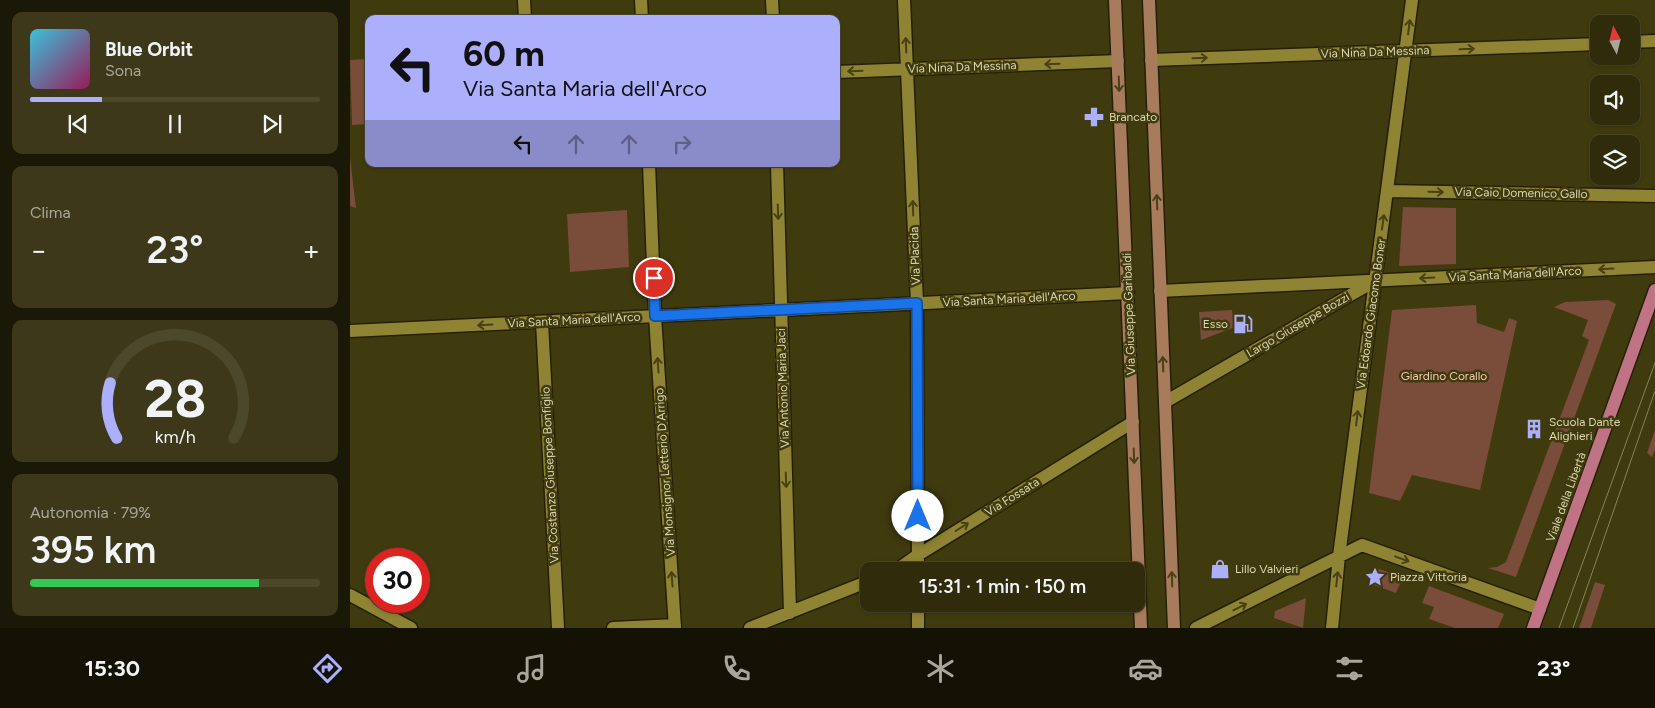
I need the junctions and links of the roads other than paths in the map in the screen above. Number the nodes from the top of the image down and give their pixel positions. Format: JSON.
{"nodes":[{"id":1,"x":524,"y":0,"type":"edge"},
{"id":2,"x":640,"y":0,"type":"edge"},
{"id":3,"x":772,"y":0,"type":"edge"},
{"id":4,"x":904,"y":0,"type":"edge"},
{"id":5,"x":1115,"y":0,"type":"edge"},
{"id":6,"x":1148,"y":0,"type":"edge"},
{"id":7,"x":1412,"y":0,"type":"edge"},
{"id":8,"x":525,"y":15,"type":"edge"},
{"id":9,"x":642,"y":15,"type":"edge"},
{"id":10,"x":773,"y":15,"type":"edge"},
{"id":11,"x":1655,"y":41,"type":"edge"},
{"id":12,"x":1640,"y":42,"type":"edge"},
{"id":13,"x":1590,"y":44,"type":"edge"},
{"id":14,"x":1406,"y":51,"type":"junction"},
{"id":15,"x":1151,"y":60,"type":"junction"},
{"id":16,"x":1118,"y":61,"type":"junction"},
{"id":17,"x":907,"y":69,"type":"junction"},
{"id":18,"x":840,"y":72,"type":"edge"},
{"id":19,"x":649,"y":167,"type":"edge"},
{"id":20,"x":777,"y":167,"type":"edge"},
{"id":21,"x":1387,"y":191,"type":"junction"},
{"id":22,"x":1655,"y":196,"type":"edge"},
{"id":23,"x":1655,"y":267,"type":"edge"},
{"id":24,"x":1375,"y":281,"type":"junction"},
{"id":25,"x":1655,"y":290,"type":"edge"},
{"id":26,"x":1160,"y":291,"type":"junction"},
{"id":27,"x":1128,"y":293,"type":"junction"},
{"id":28,"x":917,"y":303,"type":"junction"},
{"id":29,"x":781,"y":310,"type":"junction"},
{"id":30,"x":655,"y":316,"type":"junction"},
{"id":31,"x":542,"y":322,"type":"junction"},
{"id":32,"x":350,"y":331,"type":"edge"},
{"id":33,"x":1165,"y":402,"type":"junction"},
{"id":34,"x":1133,"y":422,"type":"junction"},
{"id":35,"x":918,"y":555,"type":"junction"},
{"id":36,"x":1339,"y":556,"type":"junction"},
{"id":37,"x":908,"y":562,"type":"edge"},
{"id":38,"x":918,"y":562,"type":"edge"},
{"id":39,"x":860,"y":584,"type":"edge"},
{"id":40,"x":351,"y":596,"type":"edge"},
{"id":41,"x":1540,"y":609,"type":"junction"},
{"id":42,"x":918,"y":612,"type":"edge"},
{"id":43,"x":790,"y":613,"type":"junction"},
{"id":44,"x":675,"y":627,"type":"edge"},
{"id":45,"x":411,"y":628,"type":"edge"},
{"id":46,"x":558,"y":628,"type":"edge"},
{"id":47,"x":613,"y":628,"type":"edge"},
{"id":48,"x":750,"y":628,"type":"edge"},
{"id":49,"x":918,"y":628,"type":"edge"},
{"id":50,"x":1141,"y":628,"type":"edge"},
{"id":51,"x":1174,"y":628,"type":"edge"},
{"id":52,"x":1196,"y":628,"type":"edge"},
{"id":53,"x":1332,"y":628,"type":"edge"},
{"id":54,"x":1532,"y":628,"type":"edge"}],
"edges":[{"from":1,"to":8,"type":"street"},
{"from":2,"to":9,"type":"street"},
{"from":3,"to":10,"type":"street"},
{"from":17,"to":4,"type":"street","name":"Via Placida","one_way":true},
{"from":5,"to":16,"type":"main road","name":"Via Giuseppe Garibaldi"},
{"from":6,"to":15,"type":"main road"},
{"from":14,"to":7,"type":"street","name":"Via Edoardo Giacomo Boner","one_way":true},
{"from":11,"to":12,"type":"street"},
{"from":14,"to":13,"type":"street","name":"Via Nina Da Messina","one_way":true},
{"from":15,"to":14,"type":"street","name":"Via Nina Da Messina","one_way":true},
{"from":14,"to":21,"type":"street","name":"Via Edoardo Giacomo Boner"},
{"from":26,"to":15,"type":"main road","one_way":true},
{"from":16,"to":17,"type":"street","name":"Via Nina Da Messina","one_way":true},
{"from":16,"to":27,"type":"main road","name":"Via Giuseppe Garibaldi","one_way":true},
{"from":17,"to":18,"type":"street","name":"Via Nina Da Messina","one_way":true},
{"from":28,"to":17,"type":"street","name":"Via Placida","one_way":true},
{"from":19,"to":30,"type":"street","name":"Via Monsignor Letterio D'Arrigo"},
{"from":20,"to":29,"type":"street","name":"Via Antonio Maria Jaci","one_way":true},
{"from":21,"to":22,"type":"street","name":"Via Caio Domenico Gallo","one_way":true},
{"from":24,"to":21,"type":"street","name":"Via Edoardo Giacomo Boner","one_way":true},
{"from":23,"to":24,"type":"street","name":"Via Santa Maria dell'Arco","one_way":true},
{"from":24,"to":26,"type":"street","name":"Largo Giuseppe Bozzi"},
{"from":24,"to":33,"type":"street","name":"Largo Giuseppe Bozzi"},
{"from":36,"to":24,"type":"street","name":"Via Edoardo Giacomo Boner","one_way":true},
{"from":25,"to":41,"type":"main road","name":"Viale della Libertà"},
{"from":33,"to":26,"type":"main road","one_way":true},
{"from":27,"to":28,"type":"street","name":"Via Santa Maria dell'Arco"},
{"from":27,"to":34,"type":"main road","name":"Via Giuseppe Garibaldi"},
{"from":28,"to":29,"type":"street","name":"Via Santa Maria dell'Arco"},
{"from":28,"to":35,"type":"street","name":"Via Placida"},
{"from":29,"to":30,"type":"street","name":"Via Santa Maria dell'Arco"},
{"from":29,"to":43,"type":"street","name":"Via Antonio Maria Jaci","one_way":true},
{"from":30,"to":31,"type":"street","name":"Via Santa Maria dell'Arco"},
{"from":44,"to":30,"type":"street","name":"Via Monsignor Letterio D'Arrigo","one_way":true},
{"from":31,"to":32,"type":"street","name":"Via Santa Maria dell'Arco","one_way":true},
{"from":31,"to":46,"type":"street","name":"Via Costanzo Giuseppe Bonfiglio"},
{"from":51,"to":33,"type":"main road","one_way":true},
{"from":35,"to":34,"type":"street","name":"Via Fossata","one_way":true},
{"from":34,"to":50,"type":"main road","name":"Via Giuseppe Garibaldi","one_way":true},
{"from":35,"to":37,"type":"street","name":"Via Fossata"},
{"from":35,"to":38,"type":"street","name":"Via Placida"},
{"from":36,"to":41,"type":"street","one_way":true},
{"from":52,"to":36,"type":"street","one_way":true},
{"from":53,"to":36,"type":"street","name":"Via Edoardo Giacomo Boner","one_way":true},
{"from":39,"to":43,"type":"street"},
{"from":40,"to":45,"type":"street"},
{"from":41,"to":54,"type":"main road","name":"Viale della Libertà"},
{"from":42,"to":49,"type":"street"},
{"from":43,"to":48,"type":"street"},
{"from":44,"to":47,"type":"street"}]}
